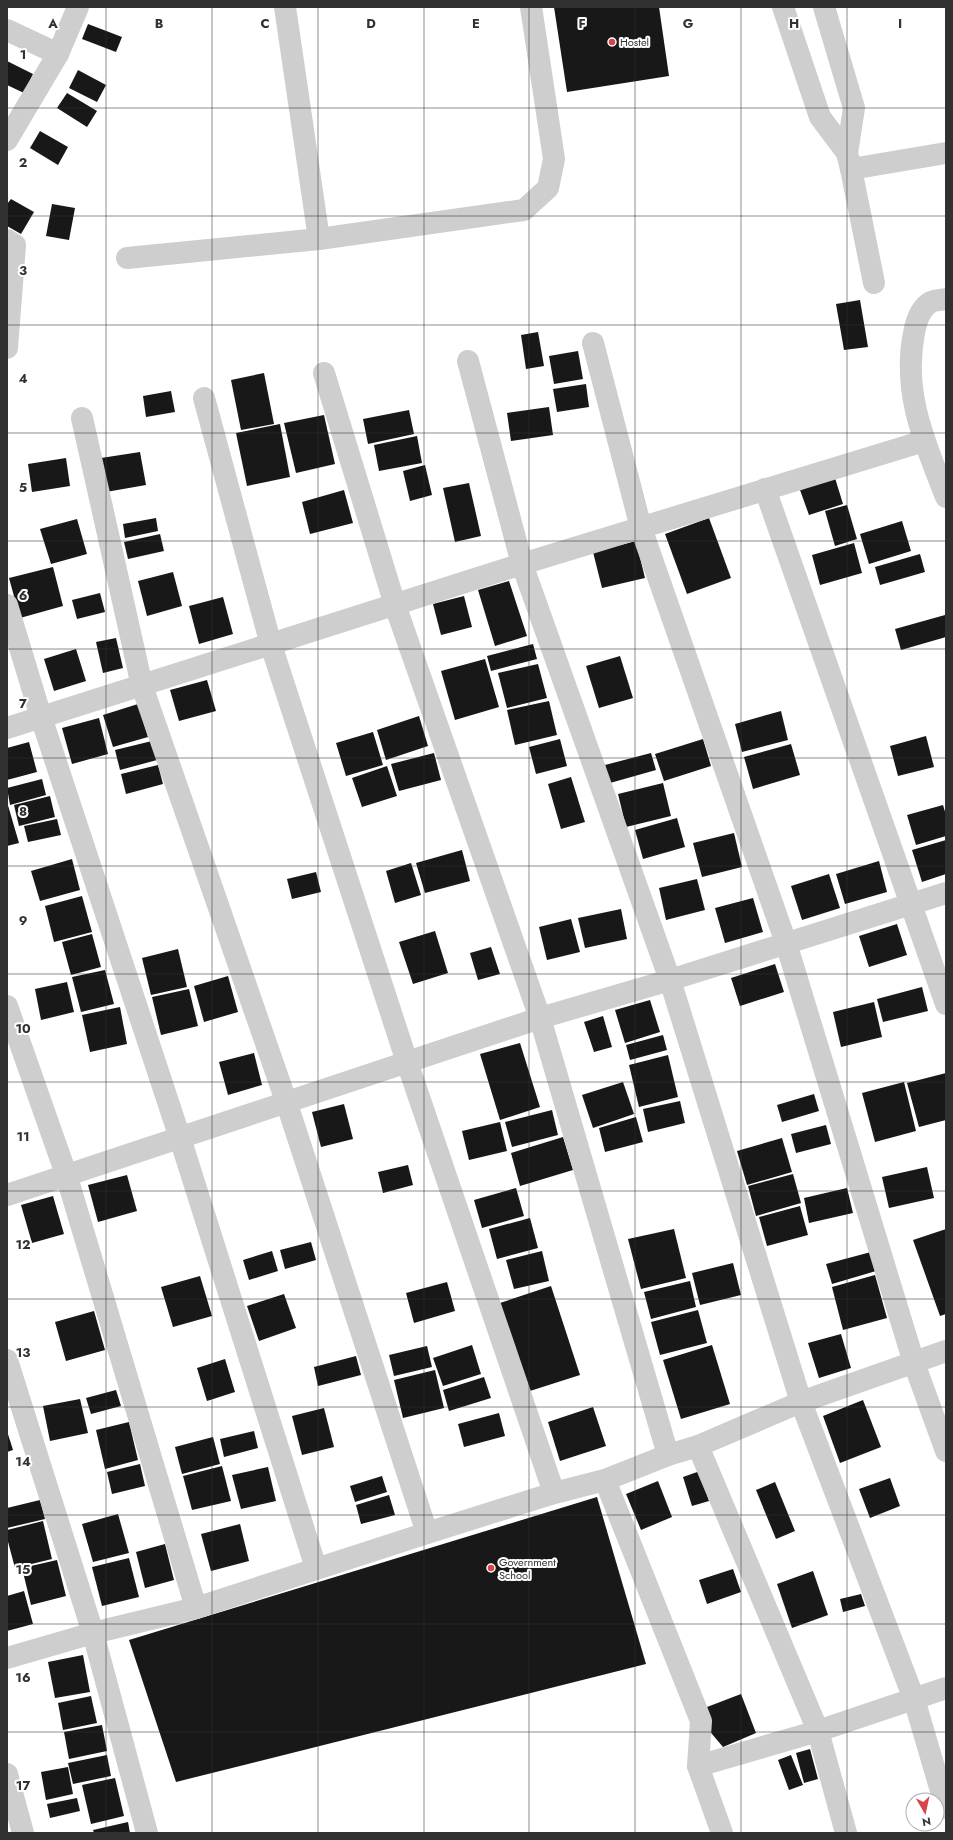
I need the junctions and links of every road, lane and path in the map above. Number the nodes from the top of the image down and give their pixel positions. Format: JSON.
{"nodes":[{"id":1,"x":78,"y":7,"type":"edge"},
{"id":2,"x":285,"y":7,"type":"edge"},
{"id":3,"x":531,"y":7,"type":"edge"},
{"id":4,"x":783,"y":7,"type":"edge"},
{"id":5,"x":824,"y":7,"type":"edge"},
{"id":6,"x":7,"y":30,"type":"edge"},
{"id":7,"x":58,"y":54,"type":"junction"},
{"id":8,"x":7,"y":140,"type":"edge"},
{"id":9,"x":946,"y":153,"type":"edge"},
{"id":10,"x":849,"y":161,"type":"junction"},
{"id":11,"x":319,"y":239,"type":"junction"},
{"id":12,"x":7,"y":240,"type":"edge"},
{"id":13,"x":127,"y":258,"type":"dead end"},
{"id":14,"x":874,"y":283,"type":"dead end"},
{"id":15,"x":946,"y":299,"type":"edge"},
{"id":16,"x":593,"y":343,"type":"dead end"},
{"id":17,"x":7,"y":348,"type":"edge"},
{"id":18,"x":468,"y":361,"type":"dead end"},
{"id":19,"x":324,"y":373,"type":"dead end"},
{"id":20,"x":204,"y":398,"type":"dead end"},
{"id":21,"x":82,"y":418,"type":"dead end"},
{"id":22,"x":924,"y":441,"type":"junction"},
{"id":23,"x":766,"y":489,"type":"junction"},
{"id":24,"x":946,"y":497,"type":"edge"},
{"id":25,"x":641,"y":528,"type":"junction"},
{"id":26,"x":522,"y":564,"type":"junction"},
{"id":27,"x":7,"y":605,"type":"edge"},
{"id":28,"x":395,"y":605,"type":"junction"},
{"id":29,"x":271,"y":645,"type":"junction"},
{"id":30,"x":142,"y":686,"type":"junction"},
{"id":31,"x":41,"y":717,"type":"junction"},
{"id":32,"x":7,"y":728,"type":"edge"},
{"id":33,"x":946,"y":893,"type":"edge"},
{"id":34,"x":912,"y":903,"type":"junction"},
{"id":35,"x":786,"y":942,"type":"junction"},
{"id":36,"x":670,"y":980,"type":"junction"},
{"id":37,"x":946,"y":1004,"type":"edge"},
{"id":38,"x":7,"y":1006,"type":"edge"},
{"id":39,"x":540,"y":1018,"type":"junction"},
{"id":40,"x":407,"y":1062,"type":"junction"},
{"id":41,"x":286,"y":1101,"type":"junction"},
{"id":42,"x":180,"y":1138,"type":"junction"},
{"id":43,"x":66,"y":1174,"type":"junction"},
{"id":44,"x":7,"y":1195,"type":"edge"},
{"id":45,"x":946,"y":1351,"type":"edge"},
{"id":46,"x":7,"y":1360,"type":"edge"},
{"id":47,"x":914,"y":1363,"type":"junction"},
{"id":48,"x":801,"y":1402,"type":"junction"},
{"id":49,"x":698,"y":1446,"type":"junction"},
{"id":50,"x":946,"y":1451,"type":"edge"},
{"id":51,"x":668,"y":1455,"type":"junction"},
{"id":52,"x":605,"y":1480,"type":"junction"},
{"id":53,"x":554,"y":1493,"type":"junction"},
{"id":54,"x":426,"y":1532,"type":"junction"},
{"id":55,"x":316,"y":1568,"type":"junction"},
{"id":56,"x":196,"y":1608,"type":"junction"},
{"id":57,"x":93,"y":1633,"type":"junction"},
{"id":58,"x":7,"y":1658,"type":"edge"},
{"id":59,"x":946,"y":1688,"type":"edge"},
{"id":60,"x":914,"y":1699,"type":"junction"},
{"id":61,"x":818,"y":1731,"type":"junction"},
{"id":62,"x":698,"y":1766,"type":"junction"},
{"id":63,"x":7,"y":1774,"type":"edge"},
{"id":64,"x":946,"y":1808,"type":"edge"},
{"id":65,"x":24,"y":1833,"type":"edge"},
{"id":66,"x":147,"y":1833,"type":"edge"},
{"id":67,"x":722,"y":1833,"type":"edge"},
{"id":68,"x":846,"y":1833,"type":"edge"}],
"edges":[{"from":1,"to":7,"type":"street"},
{"from":2,"to":11,"type":"street"},
{"from":3,"to":11,"type":"street"},
{"from":4,"to":10,"type":"street"},
{"from":5,"to":10,"type":"street"},
{"from":6,"to":7,"type":"street"},
{"from":7,"to":8,"type":"street"},
{"from":9,"to":10,"type":"street"},
{"from":10,"to":14,"type":"street"},
{"from":11,"to":13,"type":"street"},
{"from":12,"to":17,"type":"street"},
{"from":15,"to":22,"type":"street"},
{"from":16,"to":25,"type":"street"},
{"from":18,"to":26,"type":"street"},
{"from":19,"to":28,"type":"street"},
{"from":20,"to":29,"type":"street"},
{"from":21,"to":30,"type":"street"},
{"from":22,"to":23,"type":"street"},
{"from":22,"to":24,"type":"street"},
{"from":23,"to":25,"type":"street"},
{"from":23,"to":34,"type":"street"},
{"from":25,"to":26,"type":"street"},
{"from":25,"to":35,"type":"street"},
{"from":26,"to":28,"type":"street"},
{"from":26,"to":36,"type":"street"},
{"from":27,"to":31,"type":"street"},
{"from":28,"to":29,"type":"street"},
{"from":28,"to":39,"type":"street"},
{"from":29,"to":30,"type":"street"},
{"from":29,"to":40,"type":"street"},
{"from":30,"to":31,"type":"street"},
{"from":30,"to":41,"type":"street"},
{"from":31,"to":32,"type":"street"},
{"from":31,"to":42,"type":"street"},
{"from":33,"to":34,"type":"street"},
{"from":34,"to":35,"type":"street"},
{"from":34,"to":37,"type":"street"},
{"from":35,"to":36,"type":"street"},
{"from":35,"to":47,"type":"street"},
{"from":36,"to":39,"type":"street"},
{"from":36,"to":48,"type":"street"},
{"from":38,"to":43,"type":"street"},
{"from":39,"to":40,"type":"street"},
{"from":39,"to":51,"type":"street"},
{"from":40,"to":41,"type":"street"},
{"from":40,"to":53,"type":"street"},
{"from":41,"to":42,"type":"street"},
{"from":41,"to":54,"type":"street"},
{"from":42,"to":43,"type":"street"},
{"from":42,"to":55,"type":"street"},
{"from":43,"to":44,"type":"street"},
{"from":43,"to":56,"type":"street"},
{"from":45,"to":47,"type":"street"},
{"from":46,"to":57,"type":"street"},
{"from":47,"to":48,"type":"street"},
{"from":47,"to":50,"type":"street"},
{"from":48,"to":49,"type":"street"},
{"from":48,"to":60,"type":"street"},
{"from":49,"to":51,"type":"street"},
{"from":49,"to":61,"type":"street"},
{"from":51,"to":52,"type":"street"},
{"from":52,"to":53,"type":"street"},
{"from":52,"to":62,"type":"street"},
{"from":53,"to":54,"type":"street"},
{"from":54,"to":55,"type":"street"},
{"from":55,"to":56,"type":"street"},
{"from":56,"to":57,"type":"street"},
{"from":57,"to":58,"type":"street"},
{"from":57,"to":66,"type":"street"},
{"from":59,"to":60,"type":"street"},
{"from":60,"to":61,"type":"street"},
{"from":60,"to":64,"type":"street"},
{"from":61,"to":62,"type":"street"},
{"from":61,"to":68,"type":"street"},
{"from":62,"to":67,"type":"street"},
{"from":63,"to":65,"type":"street"}]}
